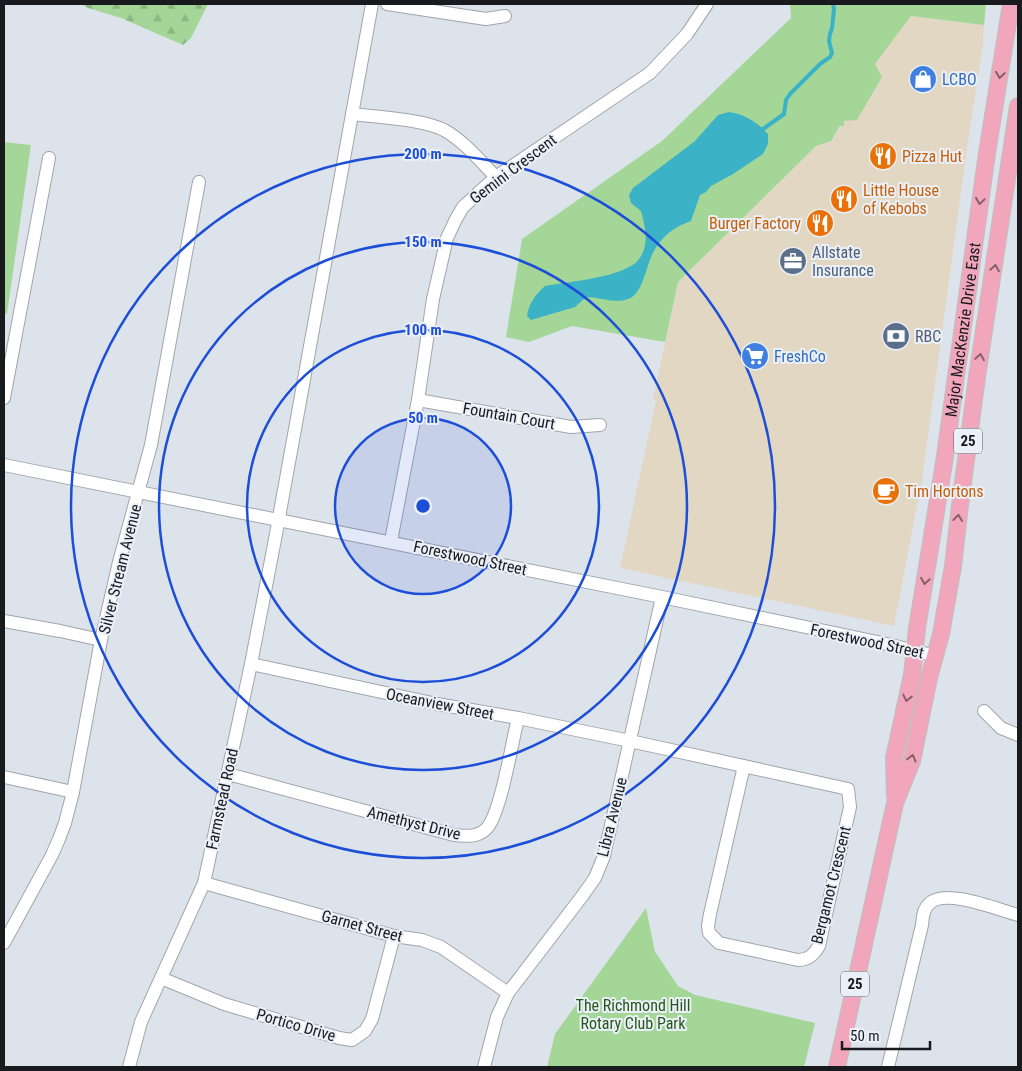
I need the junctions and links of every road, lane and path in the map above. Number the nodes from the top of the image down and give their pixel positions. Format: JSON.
{"nodes":[{"id":1,"x":372,"y":4,"type":"edge"},
{"id":2,"x":387,"y":4,"type":"edge"},
{"id":3,"x":707,"y":4,"type":"edge"},
{"id":4,"x":1011,"y":4,"type":"edge"},
{"id":5,"x":505,"y":16,"type":"dead end"},
{"id":6,"x":1018,"y":106,"type":"edge"},
{"id":7,"x":352,"y":114,"type":"junction"},
{"id":8,"x":48,"y":158,"type":"dead end"},
{"id":9,"x":496,"y":177,"type":"junction"},
{"id":10,"x":198,"y":182,"type":"dead end"},
{"id":11,"x":964,"y":312,"type":"junction"},
{"id":12,"x":987,"y":316,"type":"junction"},
{"id":13,"x":4,"y":398,"type":"edge"},
{"id":14,"x":418,"y":400,"type":"junction"},
{"id":15,"x":600,"y":424,"type":"dead end"},
{"id":16,"x":4,"y":465,"type":"edge"},
{"id":17,"x":139,"y":493,"type":"junction"},
{"id":18,"x":278,"y":519,"type":"junction"},
{"id":19,"x":391,"y":541,"type":"junction"},
{"id":20,"x":662,"y":597,"type":"junction"},
{"id":21,"x":4,"y":621,"type":"edge"},
{"id":22,"x":102,"y":640,"type":"junction"},
{"id":23,"x":914,"y":650,"type":"junction"},
{"id":24,"x":936,"y":656,"type":"junction"},
{"id":25,"x":251,"y":664,"type":"junction"},
{"id":26,"x":984,"y":711,"type":"dead end"},
{"id":27,"x":518,"y":718,"type":"junction"},
{"id":28,"x":1018,"y":735,"type":"edge"},
{"id":29,"x":630,"y":741,"type":"junction"},
{"id":30,"x":744,"y":766,"type":"junction"},
{"id":31,"x":228,"y":774,"type":"junction"},
{"id":32,"x":4,"y":777,"type":"edge"},
{"id":33,"x":73,"y":792,"type":"junction"},
{"id":34,"x":895,"y":803,"type":"junction"},
{"id":35,"x":204,"y":883,"type":"junction"},
{"id":36,"x":1018,"y":915,"type":"edge"},
{"id":37,"x":394,"y":936,"type":"junction"},
{"id":38,"x":4,"y":941,"type":"edge"},
{"id":39,"x":161,"y":978,"type":"junction"},
{"id":40,"x":508,"y":993,"type":"junction"},
{"id":41,"x":129,"y":1067,"type":"edge"},
{"id":42,"x":484,"y":1067,"type":"edge"},
{"id":43,"x":836,"y":1067,"type":"edge"},
{"id":44,"x":888,"y":1067,"type":"edge"}],
"edges":[{"from":1,"to":7,"type":"street"},
{"from":2,"to":5,"type":"street"},
{"from":3,"to":9,"type":"street","name":"Gemini Crescent"},
{"from":4,"to":11,"type":"main road","name":"Major MacKenzie Drive East","number":"25","one_way":true},
{"from":12,"to":6,"type":"main road","name":"Major MacKenzie Drive East","number":"25","one_way":true},
{"from":7,"to":9,"type":"street"},
{"from":7,"to":18,"type":"street"},
{"from":8,"to":13,"type":"street"},
{"from":9,"to":14,"type":"street","name":"Gemini Crescent"},
{"from":10,"to":17,"type":"street","name":"Silver Stream Avenue"},
{"from":11,"to":12,"type":"main road"},
{"from":11,"to":23,"type":"main road","name":"Major MacKenzie Drive East","number":"25","one_way":true},
{"from":24,"to":12,"type":"main road","name":"Major MacKenzie Drive East","number":"25","one_way":true},
{"from":14,"to":15,"type":"street","name":"Fountain Court"},
{"from":14,"to":19,"type":"street","name":"Gemini Crescent"},
{"from":16,"to":17,"type":"street","name":"Forestwood Street"},
{"from":17,"to":18,"type":"street","name":"Forestwood Street"},
{"from":17,"to":22,"type":"street","name":"Silver Stream Avenue"},
{"from":18,"to":19,"type":"street","name":"Forestwood Street"},
{"from":18,"to":25,"type":"street","name":"Farmstead Road"},
{"from":19,"to":20,"type":"street","name":"Forestwood Street"},
{"from":20,"to":23,"type":"street","name":"Forestwood Street"},
{"from":20,"to":29,"type":"street","name":"Libra Avenue"},
{"from":21,"to":22,"type":"street"},
{"from":22,"to":33,"type":"street","name":"Silver Stream Avenue"},
{"from":23,"to":24,"type":"street","name":"Forestwood Street"},
{"from":23,"to":34,"type":"main road","name":"Major MacKenzie Drive East","number":"25","one_way":true},
{"from":34,"to":24,"type":"main road","name":"Major MacKenzie Drive East","number":"25","one_way":true},
{"from":25,"to":27,"type":"street","name":"Oceanview Street"},
{"from":25,"to":31,"type":"street","name":"Farmstead Road"},
{"from":26,"to":28,"type":"street"},
{"from":27,"to":29,"type":"street","name":"Oceanview Street"},
{"from":27,"to":31,"type":"street","name":"Amethyst Drive"},
{"from":29,"to":30,"type":"street","name":"Bergamot Crescent"},
{"from":29,"to":40,"type":"street","name":"Libra Avenue"},
{"from":30,"to":30,"type":"street","name":"Bergamot Crescent"},
{"from":31,"to":35,"type":"street","name":"Farmstead Road"},
{"from":32,"to":33,"type":"street"},
{"from":33,"to":38,"type":"street","name":"Silver Stream Avenue"},
{"from":34,"to":43,"type":"main road","name":"Major MacKenzie Drive East","number":"25"},
{"from":35,"to":37,"type":"street","name":"Garnet Street"},
{"from":35,"to":39,"type":"street","name":"Farmstead Road"},
{"from":36,"to":44,"type":"street"},
{"from":37,"to":39,"type":"street","name":"Portico Drive"},
{"from":37,"to":40,"type":"street","name":"Garnet Street"},
{"from":39,"to":41,"type":"street","name":"Farmstead Road"},
{"from":40,"to":42,"type":"street","name":"Libra Avenue"}]}
